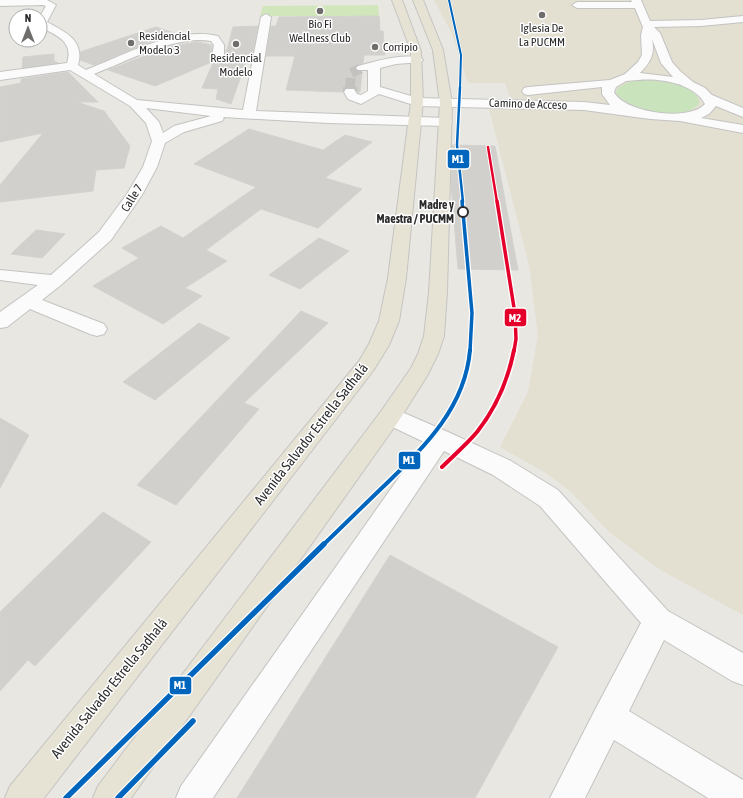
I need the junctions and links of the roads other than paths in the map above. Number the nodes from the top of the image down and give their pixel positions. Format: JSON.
{"nodes":[{"id":1,"x":397,"y":0,"type":"edge"},
{"id":2,"x":418,"y":0,"type":"edge"},
{"id":3,"x":0,"y":3,"type":"edge"},
{"id":4,"x":637,"y":3,"type":"edge"},
{"id":5,"x":577,"y":5,"type":"dead end"},
{"id":6,"x":266,"y":17,"type":"dead end"},
{"id":7,"x":743,"y":19,"type":"edge"},
{"id":8,"x":647,"y":23,"type":"junction"},
{"id":9,"x":218,"y":56,"type":"dead end"},
{"id":10,"x":417,"y":60,"type":"junction"},
{"id":11,"x":79,"y":70,"type":"junction"},
{"id":12,"x":0,"y":76,"type":"edge"},
{"id":13,"x":628,"y":78,"type":"junction"},
{"id":14,"x":612,"y":83,"type":"junction"},
{"id":15,"x":691,"y":85,"type":"junction"},
{"id":16,"x":375,"y":89,"type":"junction"},
{"id":17,"x":350,"y":92,"type":"dead end"},
{"id":18,"x":489,"y":92,"type":"dead end"},
{"id":19,"x":516,"y":92,"type":"dead end"},
{"id":20,"x":418,"y":97,"type":"junction"},
{"id":21,"x":445,"y":97,"type":"junction"},
{"id":22,"x":709,"y":98,"type":"junction"},
{"id":23,"x":361,"y":100,"type":"junction"},
{"id":24,"x":134,"y":103,"type":"junction"},
{"id":25,"x":638,"y":112,"type":"junction"},
{"id":26,"x":743,"y":113,"type":"edge"},
{"id":27,"x":235,"y":114,"type":"junction"},
{"id":28,"x":249,"y":115,"type":"junction"},
{"id":29,"x":672,"y":118,"type":"junction"},
{"id":30,"x":365,"y":119,"type":"junction"},
{"id":31,"x":416,"y":121,"type":"junction"},
{"id":32,"x":445,"y":122,"type":"junction"},
{"id":33,"x":743,"y":129,"type":"edge"},
{"id":34,"x":160,"y":141,"type":"junction"},
{"id":35,"x":0,"y":275,"type":"edge"},
{"id":36,"x":55,"y":280,"type":"junction"},
{"id":37,"x":27,"y":301,"type":"junction"},
{"id":38,"x":0,"y":322,"type":"edge"},
{"id":39,"x":97,"y":329,"type":"dead end"},
{"id":40,"x":390,"y":416,"type":"junction"},
{"id":41,"x":440,"y":438,"type":"junction"},
{"id":42,"x":658,"y":621,"type":"junction"},
{"id":43,"x":743,"y":670,"type":"edge"},
{"id":44,"x":608,"y":718,"type":"junction"},
{"id":45,"x":22,"y":798,"type":"edge"},
{"id":46,"x":110,"y":798,"type":"edge"},
{"id":47,"x":193,"y":798,"type":"edge"},
{"id":48,"x":567,"y":798,"type":"edge"},
{"id":49,"x":740,"y":798,"type":"edge"}],
"edges":[{"from":1,"to":10,"type":"main road","name":"Avenida Salvador Estrella Sadhalá"},
{"from":2,"to":21,"type":"main road"},
{"from":3,"to":11,"type":"street"},
{"from":4,"to":5,"type":"street"},
{"from":4,"to":8,"type":"street"},
{"from":6,"to":28,"type":"street"},
{"from":7,"to":8,"type":"street"},
{"from":8,"to":13,"type":"street"},
{"from":8,"to":15,"type":"street"},
{"from":9,"to":11,"type":"street"},
{"from":10,"to":16,"type":"street"},
{"from":10,"to":20,"type":"main road","name":"Avenida Salvador Estrella Sadhalá"},
{"from":11,"to":12,"type":"street"},
{"from":11,"to":24,"type":"street"},
{"from":13,"to":14,"type":"street","name":"Camino de Acceso"},
{"from":13,"to":15,"type":"street","name":"Camino de Acceso"},
{"from":14,"to":19,"type":"street","name":"Camino de Acceso"},
{"from":14,"to":25,"type":"street"},
{"from":15,"to":22,"type":"street"},
{"from":16,"to":20,"type":"street","name":"Camino de Acceso"},
{"from":16,"to":23,"type":"street"},
{"from":17,"to":23,"type":"street"},
{"from":18,"to":21,"type":"street","name":"Camino de Acceso"},
{"from":20,"to":21,"type":"street","name":"Camino de Acceso"},
{"from":20,"to":31,"type":"main road","name":"Avenida Salvador Estrella Sadhalá"},
{"from":21,"to":25,"type":"street","name":"Camino de Acceso"},
{"from":21,"to":32,"type":"main road"},
{"from":22,"to":26,"type":"street"},
{"from":22,"to":29,"type":"street"},
{"from":23,"to":30,"type":"street"},
{"from":24,"to":27,"type":"street"},
{"from":24,"to":34,"type":"street"},
{"from":25,"to":29,"type":"street"},
{"from":27,"to":28,"type":"street"},
{"from":27,"to":34,"type":"street"},
{"from":28,"to":30,"type":"street"},
{"from":29,"to":33,"type":"street"},
{"from":30,"to":31,"type":"street"},
{"from":31,"to":32,"type":"street"},
{"from":31,"to":45,"type":"main road","name":"Avenida Salvador Estrella Sadhalá"},
{"from":32,"to":40,"type":"main road"},
{"from":34,"to":36,"type":"street","name":"Calle 7"},
{"from":35,"to":36,"type":"street"},
{"from":36,"to":37,"type":"street","name":"Calle 7"},
{"from":37,"to":38,"type":"street","name":"Calle 7"},
{"from":37,"to":39,"type":"street"},
{"from":40,"to":41,"type":"street"},
{"from":40,"to":46,"type":"main road"},
{"from":41,"to":42,"type":"street"},
{"from":41,"to":47,"type":"street"},
{"from":42,"to":43,"type":"street"},
{"from":42,"to":44,"type":"street"},
{"from":44,"to":48,"type":"street"},
{"from":44,"to":49,"type":"street"}]}
